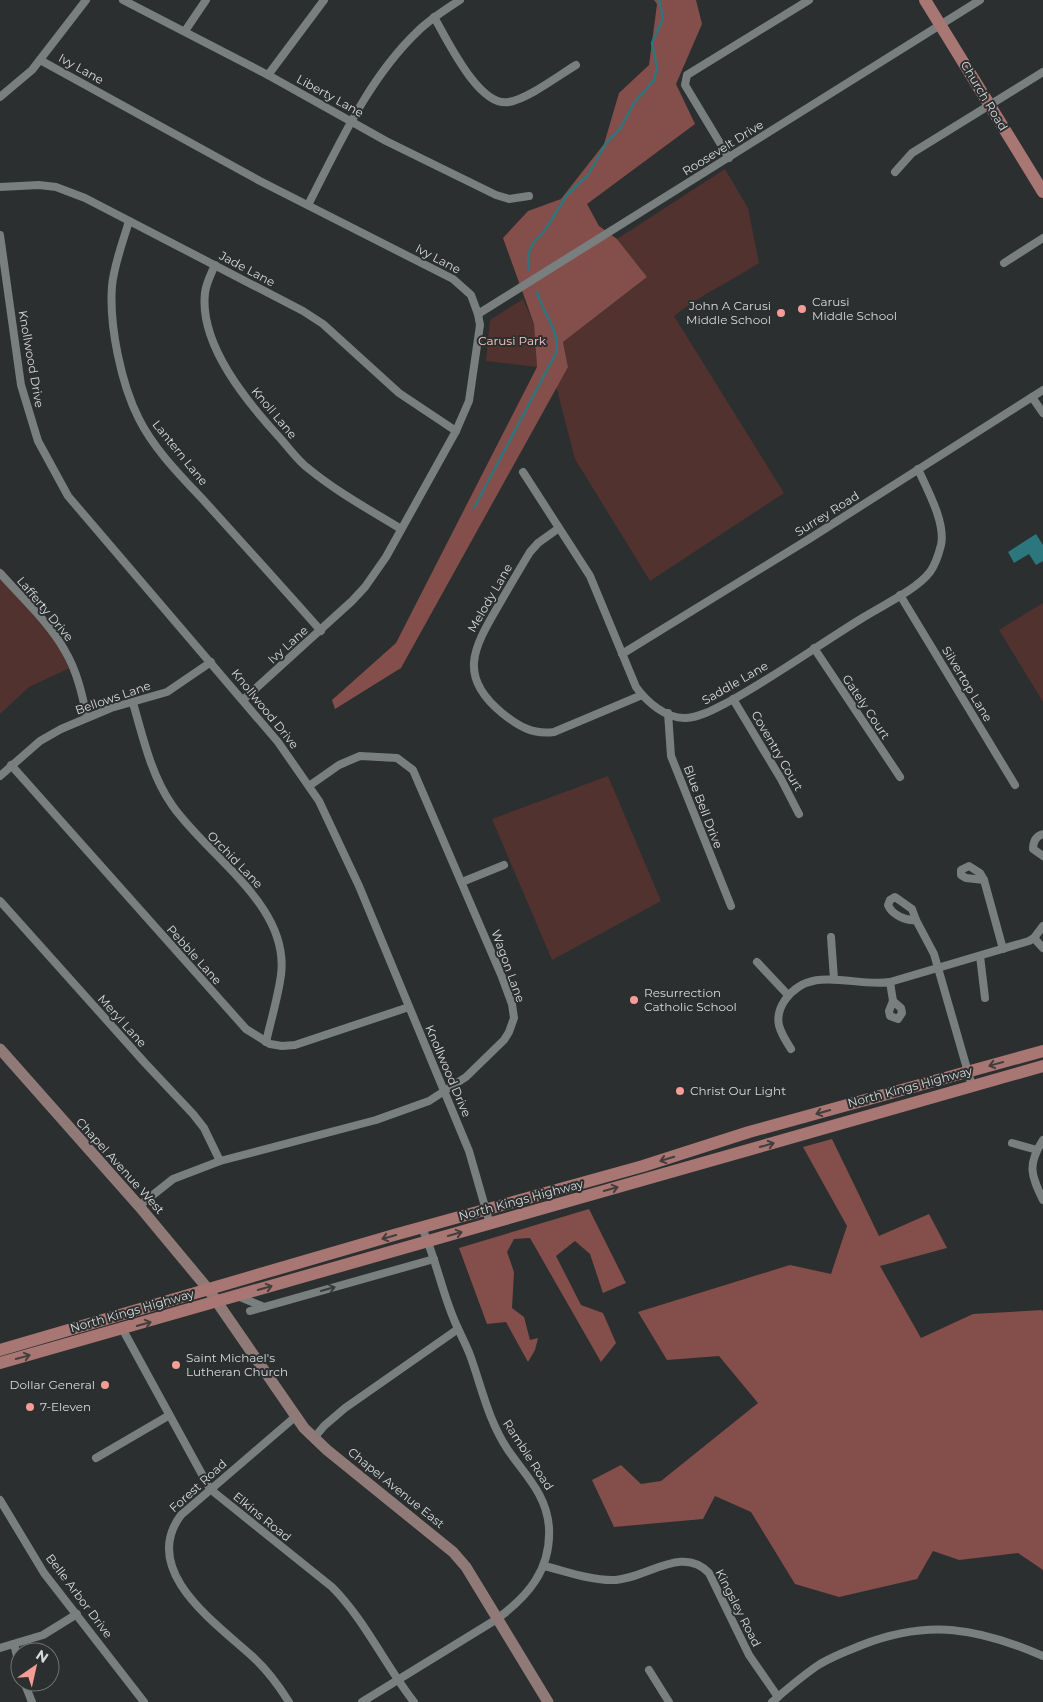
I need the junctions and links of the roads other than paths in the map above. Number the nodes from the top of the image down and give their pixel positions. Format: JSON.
{"nodes":[{"id":1,"x":86,"y":0,"type":"edge"},
{"id":2,"x":123,"y":0,"type":"edge"},
{"id":3,"x":206,"y":0,"type":"edge"},
{"id":4,"x":324,"y":0,"type":"edge"},
{"id":5,"x":460,"y":0,"type":"edge"},
{"id":6,"x":809,"y":0,"type":"edge"},
{"id":7,"x":925,"y":0,"type":"edge"},
{"id":8,"x":980,"y":0,"type":"edge"},
{"id":9,"x":434,"y":18,"type":"junction"},
{"id":10,"x":940,"y":24,"type":"junction"},
{"id":11,"x":185,"y":31,"type":"junction"},
{"id":12,"x":40,"y":60,"type":"junction"},
{"id":13,"x":576,"y":65,"type":"dead end"},
{"id":14,"x":1043,"y":72,"type":"edge"},
{"id":15,"x":268,"y":75,"type":"junction"},
{"id":16,"x":0,"y":97,"type":"edge"},
{"id":17,"x":990,"y":105,"type":"junction"},
{"id":18,"x":352,"y":122,"type":"junction"},
{"id":19,"x":729,"y":158,"type":"junction"},
{"id":20,"x":896,"y":172,"type":"dead end"},
{"id":21,"x":1041,"y":186,"type":"edge"},
{"id":22,"x":0,"y":187,"type":"edge"},
{"id":23,"x":529,"y":196,"type":"dead end"},
{"id":24,"x":308,"y":205,"type":"junction"},
{"id":25,"x":129,"y":221,"type":"junction"},
{"id":26,"x":0,"y":235,"type":"edge"},
{"id":27,"x":1043,"y":238,"type":"edge"},
{"id":28,"x":1004,"y":263,"type":"dead end"},
{"id":29,"x":215,"y":265,"type":"junction"},
{"id":30,"x":478,"y":314,"type":"junction"},
{"id":31,"x":1043,"y":390,"type":"edge"},
{"id":32,"x":1032,"y":397,"type":"junction"},
{"id":33,"x":1043,"y":413,"type":"edge"},
{"id":34,"x":456,"y":431,"type":"junction"},
{"id":35,"x":918,"y":469,"type":"junction"},
{"id":36,"x":523,"y":472,"type":"dead end"},
{"id":37,"x":559,"y":528,"type":"junction"},
{"id":38,"x":401,"y":529,"type":"junction"},
{"id":39,"x":0,"y":573,"type":"edge"},
{"id":40,"x":900,"y":595,"type":"junction"},
{"id":41,"x":321,"y":631,"type":"junction"},
{"id":42,"x":814,"y":648,"type":"junction"},
{"id":43,"x":622,"y":654,"type":"junction"},
{"id":44,"x":211,"y":662,"type":"junction"},
{"id":45,"x":642,"y":695,"type":"junction"},
{"id":46,"x":733,"y":699,"type":"junction"},
{"id":47,"x":243,"y":700,"type":"junction"},
{"id":48,"x":133,"y":703,"type":"junction"},
{"id":49,"x":668,"y":713,"type":"junction"},
{"id":50,"x":87,"y":717,"type":"junction"},
{"id":51,"x":11,"y":766,"type":"junction"},
{"id":52,"x":0,"y":776,"type":"edge"},
{"id":53,"x":900,"y":777,"type":"dead end"},
{"id":54,"x":1015,"y":785,"type":"dead end"},
{"id":55,"x":309,"y":786,"type":"junction"},
{"id":56,"x":800,"y":814,"type":"dead end"},
{"id":57,"x":1043,"y":834,"type":"edge"},
{"id":58,"x":1043,"y":856,"type":"edge"},
{"id":59,"x":504,"y":865,"type":"dead end"},
{"id":60,"x":984,"y":880,"type":"dead end"},
{"id":61,"x":462,"y":882,"type":"junction"},
{"id":62,"x":0,"y":901,"type":"edge"},
{"id":63,"x":730,"y":906,"type":"dead end"},
{"id":64,"x":916,"y":920,"type":"dead end"},
{"id":65,"x":1043,"y":926,"type":"edge"},
{"id":66,"x":831,"y":937,"type":"dead end"},
{"id":67,"x":1034,"y":938,"type":"junction"},
{"id":68,"x":1043,"y":948,"type":"edge"},
{"id":69,"x":1003,"y":949,"type":"junction"},
{"id":70,"x":980,"y":956,"type":"junction"},
{"id":71,"x":757,"y":962,"type":"dead end"},
{"id":72,"x":939,"y":969,"type":"junction"},
{"id":73,"x":834,"y":979,"type":"junction"},
{"id":74,"x":890,"y":982,"type":"junction"},
{"id":75,"x":788,"y":996,"type":"junction"},
{"id":76,"x":985,"y":998,"type":"dead end"},
{"id":77,"x":893,"y":1001,"type":"dead end"},
{"id":78,"x":409,"y":1007,"type":"junction"},
{"id":79,"x":266,"y":1042,"type":"junction"},
{"id":80,"x":0,"y":1049,"type":"edge"},
{"id":81,"x":791,"y":1049,"type":"dead end"},
{"id":82,"x":1043,"y":1051,"type":"edge"},
{"id":83,"x":1043,"y":1066,"type":"edge"},
{"id":84,"x":968,"y":1071,"type":"junction"},
{"id":85,"x":972,"y":1086,"type":"junction"},
{"id":86,"x":444,"y":1090,"type":"junction"},
{"id":87,"x":1043,"y":1140,"type":"edge"},
{"id":88,"x":1012,"y":1143,"type":"dead end"},
{"id":89,"x":1036,"y":1150,"type":"junction"},
{"id":90,"x":220,"y":1161,"type":"junction"},
{"id":91,"x":1043,"y":1200,"type":"edge"},
{"id":92,"x":139,"y":1206,"type":"junction"},
{"id":93,"x":486,"y":1210,"type":"junction"},
{"id":94,"x":490,"y":1224,"type":"junction"},
{"id":95,"x":422,"y":1228,"type":"junction"},
{"id":96,"x":428,"y":1241,"type":"junction"},
{"id":97,"x":434,"y":1259,"type":"junction"},
{"id":98,"x":208,"y":1290,"type":"junction"},
{"id":99,"x":238,"y":1296,"type":"junction"},
{"id":100,"x":218,"y":1302,"type":"junction"},
{"id":101,"x":264,"y":1307,"type":"junction"},
{"id":102,"x":250,"y":1311,"type":"dead end"},
{"id":103,"x":458,"y":1329,"type":"junction"},
{"id":104,"x":123,"y":1330,"type":"junction"},
{"id":105,"x":0,"y":1350,"type":"edge"},
{"id":106,"x":0,"y":1363,"type":"edge"},
{"id":107,"x":168,"y":1416,"type":"junction"},
{"id":108,"x":295,"y":1417,"type":"junction"},
{"id":109,"x":314,"y":1438,"type":"junction"},
{"id":110,"x":96,"y":1458,"type":"dead end"},
{"id":111,"x":210,"y":1489,"type":"junction"},
{"id":112,"x":0,"y":1500,"type":"edge"},
{"id":113,"x":544,"y":1566,"type":"junction"},
{"id":114,"x":77,"y":1614,"type":"junction"},
{"id":115,"x":498,"y":1620,"type":"junction"},
{"id":116,"x":20,"y":1642,"type":"edge"},
{"id":117,"x":1043,"y":1656,"type":"edge"},
{"id":118,"x":649,"y":1670,"type":"dead end"},
{"id":119,"x":397,"y":1680,"type":"junction"},
{"id":120,"x":775,"y":1699,"type":"edge"},
{"id":121,"x":144,"y":1702,"type":"edge"},
{"id":122,"x":289,"y":1702,"type":"edge"},
{"id":123,"x":362,"y":1702,"type":"edge"},
{"id":124,"x":414,"y":1702,"type":"edge"},
{"id":125,"x":548,"y":1702,"type":"edge"},
{"id":126,"x":669,"y":1702,"type":"edge"}],
"edges":[{"from":1,"to":12,"type":"street"},
{"from":2,"to":11,"type":"street","name":"Liberty Lane"},
{"from":3,"to":11,"type":"street"},
{"from":4,"to":15,"type":"street"},
{"from":5,"to":9,"type":"street"},
{"from":6,"to":19,"type":"street"},
{"from":7,"to":10,"type":"main road","name":"Church Road"},
{"from":8,"to":10,"type":"street","name":"Roosevelt Drive"},
{"from":9,"to":13,"type":"street"},
{"from":9,"to":18,"type":"street"},
{"from":10,"to":17,"type":"main road","name":"Church Road"},
{"from":10,"to":19,"type":"street","name":"Roosevelt Drive"},
{"from":11,"to":15,"type":"street","name":"Liberty Lane"},
{"from":12,"to":16,"type":"street"},
{"from":12,"to":24,"type":"street","name":"Ivy Lane"},
{"from":14,"to":17,"type":"street"},
{"from":15,"to":18,"type":"street","name":"Liberty Lane"},
{"from":17,"to":20,"type":"street"},
{"from":17,"to":21,"type":"main road","name":"Church Road"},
{"from":18,"to":23,"type":"street","name":"Liberty Lane"},
{"from":18,"to":24,"type":"street"},
{"from":19,"to":30,"type":"street","name":"Roosevelt Drive"},
{"from":22,"to":25,"type":"street","name":"Jade Lane"},
{"from":24,"to":30,"type":"street","name":"Ivy Lane"},
{"from":25,"to":29,"type":"street","name":"Jade Lane"},
{"from":25,"to":41,"type":"street","name":"Lantern Lane"},
{"from":26,"to":44,"type":"street","name":"Knollwood Drive"},
{"from":27,"to":28,"type":"street"},
{"from":29,"to":34,"type":"street","name":"Jade Lane"},
{"from":29,"to":38,"type":"street","name":"Knoll Lane"},
{"from":30,"to":34,"type":"street","name":"Ivy Lane"},
{"from":31,"to":32,"type":"street","name":"Surrey Road"},
{"from":32,"to":33,"type":"street"},
{"from":32,"to":35,"type":"street","name":"Surrey Road"},
{"from":34,"to":38,"type":"street","name":"Ivy Lane"},
{"from":35,"to":40,"type":"street","name":"Saddle Lane"},
{"from":35,"to":43,"type":"street","name":"Surrey Road"},
{"from":36,"to":37,"type":"street","name":"Saddle Lane"},
{"from":37,"to":43,"type":"street","name":"Saddle Lane"},
{"from":37,"to":45,"type":"street","name":"Melody Lane"},
{"from":38,"to":41,"type":"street","name":"Ivy Lane"},
{"from":39,"to":50,"type":"street","name":"Lafferty Drive"},
{"from":40,"to":42,"type":"street","name":"Saddle Lane"},
{"from":40,"to":54,"type":"street","name":"Silvertop Lane"},
{"from":41,"to":47,"type":"street","name":"Ivy Lane"},
{"from":42,"to":46,"type":"street","name":"Saddle Lane"},
{"from":42,"to":53,"type":"street","name":"Gately Court"},
{"from":43,"to":45,"type":"street","name":"Saddle Lane"},
{"from":44,"to":47,"type":"street","name":"Knollwood Drive"},
{"from":44,"to":48,"type":"street","name":"Bellows Lane"},
{"from":45,"to":49,"type":"street","name":"Saddle Lane"},
{"from":46,"to":49,"type":"street","name":"Saddle Lane"},
{"from":46,"to":56,"type":"street","name":"Coventry Court"},
{"from":47,"to":55,"type":"street","name":"Knollwood Drive"},
{"from":48,"to":50,"type":"street","name":"Bellows Lane"},
{"from":48,"to":79,"type":"street","name":"Orchid Lane"},
{"from":49,"to":63,"type":"street","name":"Blue Bell Drive"},
{"from":50,"to":51,"type":"street","name":"Bellows Lane"},
{"from":51,"to":52,"type":"street","name":"Bellows Lane"},
{"from":51,"to":79,"type":"street","name":"Pebble Lane"},
{"from":55,"to":61,"type":"street","name":"Wagon Lane"},
{"from":55,"to":78,"type":"street","name":"Knollwood Drive"},
{"from":57,"to":58,"type":"street"},
{"from":59,"to":61,"type":"street"},
{"from":60,"to":69,"type":"street"},
{"from":61,"to":86,"type":"street","name":"Wagon Lane"},
{"from":62,"to":90,"type":"street","name":"Meryl Lane"},
{"from":64,"to":72,"type":"street"},
{"from":65,"to":67,"type":"street"},
{"from":66,"to":73,"type":"street"},
{"from":67,"to":68,"type":"street"},
{"from":67,"to":69,"type":"street"},
{"from":69,"to":70,"type":"street"},
{"from":70,"to":72,"type":"street"},
{"from":70,"to":76,"type":"street"},
{"from":71,"to":75,"type":"street"},
{"from":72,"to":74,"type":"street"},
{"from":72,"to":84,"type":"street"},
{"from":73,"to":74,"type":"street"},
{"from":73,"to":75,"type":"street"},
{"from":74,"to":77,"type":"street"},
{"from":75,"to":81,"type":"street"},
{"from":78,"to":79,"type":"street","name":"Pebble Lane"},
{"from":78,"to":86,"type":"street","name":"Knollwood Drive"},
{"from":80,"to":92,"type":"street","name":"Chapel Avenue West"},
{"from":82,"to":84,"type":"main road","name":"North Kings Highway","one_way":true},
{"from":83,"to":85,"type":"main road","name":"North Kings Highway"},
{"from":84,"to":85,"type":"street"},
{"from":84,"to":93,"type":"main road","name":"North Kings Highway","one_way":true},
{"from":94,"to":85,"type":"main road","name":"North Kings Highway","one_way":true},
{"from":86,"to":90,"type":"street","name":"Wagon Lane"},
{"from":86,"to":93,"type":"street","name":"Knollwood Drive"},
{"from":87,"to":89,"type":"street"},
{"from":88,"to":89,"type":"street"},
{"from":89,"to":91,"type":"street"},
{"from":90,"to":92,"type":"street","name":"Wagon Lane"},
{"from":92,"to":98,"type":"street","name":"Chapel Avenue West"},
{"from":93,"to":94,"type":"street","name":"Knollwood Drive"},
{"from":93,"to":95,"type":"main road","name":"North Kings Highway"},
{"from":96,"to":94,"type":"main road","name":"North Kings Highway","one_way":true},
{"from":95,"to":96,"type":"street","name":"Ramble Road"},
{"from":95,"to":98,"type":"main road","name":"North Kings Highway","one_way":true},
{"from":96,"to":97,"type":"street","name":"Ramble Road"},
{"from":99,"to":96,"type":"main road","name":"North Kings Highway","one_way":true},
{"from":101,"to":97,"type":"street","one_way":true},
{"from":97,"to":103,"type":"street","name":"Ramble Road"},
{"from":98,"to":100,"type":"street","name":"Chapel Avenue West"},
{"from":98,"to":105,"type":"main road","name":"North Kings Highway"},
{"from":99,"to":100,"type":"main road","name":"North Kings Highway"},
{"from":99,"to":101,"type":"street"},
{"from":104,"to":100,"type":"main road","name":"North Kings Highway","one_way":true},
{"from":100,"to":108,"type":"street","name":"Chapel Avenue East"},
{"from":101,"to":102,"type":"street"},
{"from":103,"to":109,"type":"street"},
{"from":103,"to":113,"type":"street","name":"Ramble Road"},
{"from":106,"to":104,"type":"main road","name":"North Kings Highway","one_way":true},
{"from":104,"to":107,"type":"street","name":"Elkins Road"},
{"from":107,"to":110,"type":"street"},
{"from":107,"to":111,"type":"street","name":"Elkins Road"},
{"from":108,"to":109,"type":"street","name":"Chapel Avenue East"},
{"from":108,"to":111,"type":"street","name":"Forest Road"},
{"from":109,"to":115,"type":"street","name":"Chapel Avenue East"},
{"from":111,"to":119,"type":"street","name":"Elkins Road"},
{"from":111,"to":122,"type":"street","name":"Forest Road"},
{"from":112,"to":114,"type":"street","name":"Belle Arbor Drive"},
{"from":113,"to":115,"type":"street","name":"Ramble Road"},
{"from":113,"to":120,"type":"street","name":"Kingsley Road"},
{"from":114,"to":116,"type":"street"},
{"from":114,"to":121,"type":"street","name":"Belle Arbor Drive"},
{"from":115,"to":119,"type":"street","name":"Ramble Road"},
{"from":115,"to":125,"type":"street","name":"Chapel Avenue East"},
{"from":117,"to":120,"type":"street"},
{"from":118,"to":126,"type":"street"},
{"from":119,"to":123,"type":"street","name":"Ramble Road"},
{"from":119,"to":124,"type":"street","name":"Elkins Road"}]}
